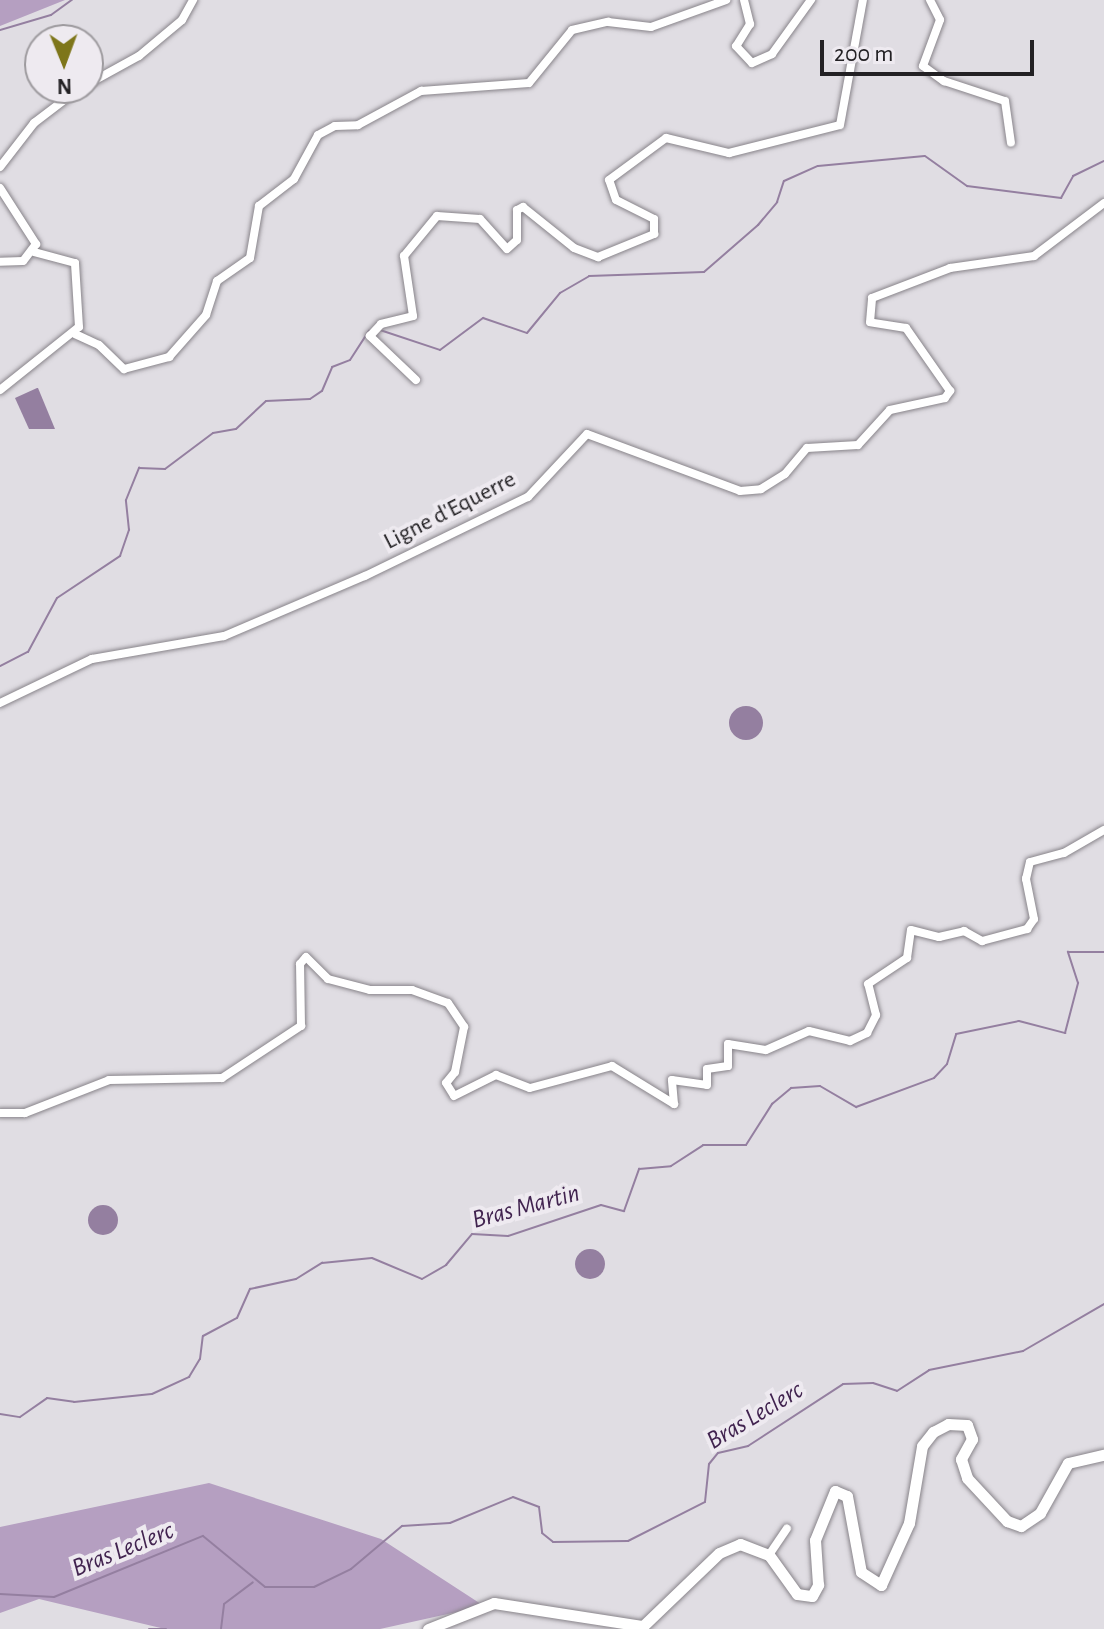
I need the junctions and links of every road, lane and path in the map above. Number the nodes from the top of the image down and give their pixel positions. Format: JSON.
{"nodes":[{"id":1,"x":193,"y":0,"type":"edge"},
{"id":2,"x":726,"y":0,"type":"edge"},
{"id":3,"x":744,"y":0,"type":"edge"},
{"id":4,"x":811,"y":0,"type":"edge"},
{"id":5,"x":863,"y":0,"type":"edge"},
{"id":6,"x":930,"y":0,"type":"edge"},
{"id":7,"x":104,"y":75,"type":"edge"},
{"id":8,"x":59,"y":104,"type":"edge"},
{"id":9,"x":1011,"y":143,"type":"dead end"},
{"id":10,"x":0,"y":167,"type":"edge"},
{"id":11,"x":0,"y":188,"type":"edge"},
{"id":12,"x":1104,"y":203,"type":"edge"},
{"id":13,"x":34,"y":252,"type":"junction"},
{"id":14,"x":0,"y":262,"type":"edge"},
{"id":15,"x":75,"y":334,"type":"junction"},
{"id":16,"x":416,"y":380,"type":"dead end"},
{"id":17,"x":0,"y":390,"type":"edge"},
{"id":18,"x":0,"y":703,"type":"edge"},
{"id":19,"x":1104,"y":830,"type":"edge"},
{"id":20,"x":0,"y":1113,"type":"edge"},
{"id":21,"x":1104,"y":1455,"type":"edge"},
{"id":22,"x":787,"y":1528,"type":"dead end"},
{"id":23,"x":769,"y":1555,"type":"junction"},
{"id":24,"x":428,"y":1629,"type":"edge"}],
"edges":[{"from":1,"to":7,"type":"street"},
{"from":2,"to":15,"type":"street"},
{"from":3,"to":4,"type":"street"},
{"from":5,"to":16,"type":"street"},
{"from":6,"to":9,"type":"street"},
{"from":8,"to":10,"type":"street"},
{"from":11,"to":13,"type":"street"},
{"from":12,"to":18,"type":"street","name":"Ligne d'Equerre"},
{"from":13,"to":14,"type":"street"},
{"from":13,"to":15,"type":"street"},
{"from":15,"to":17,"type":"street"},
{"from":19,"to":20,"type":"street"},
{"from":21,"to":23,"type":"main road"},
{"from":22,"to":23,"type":"street"},
{"from":23,"to":24,"type":"main road"}]}
